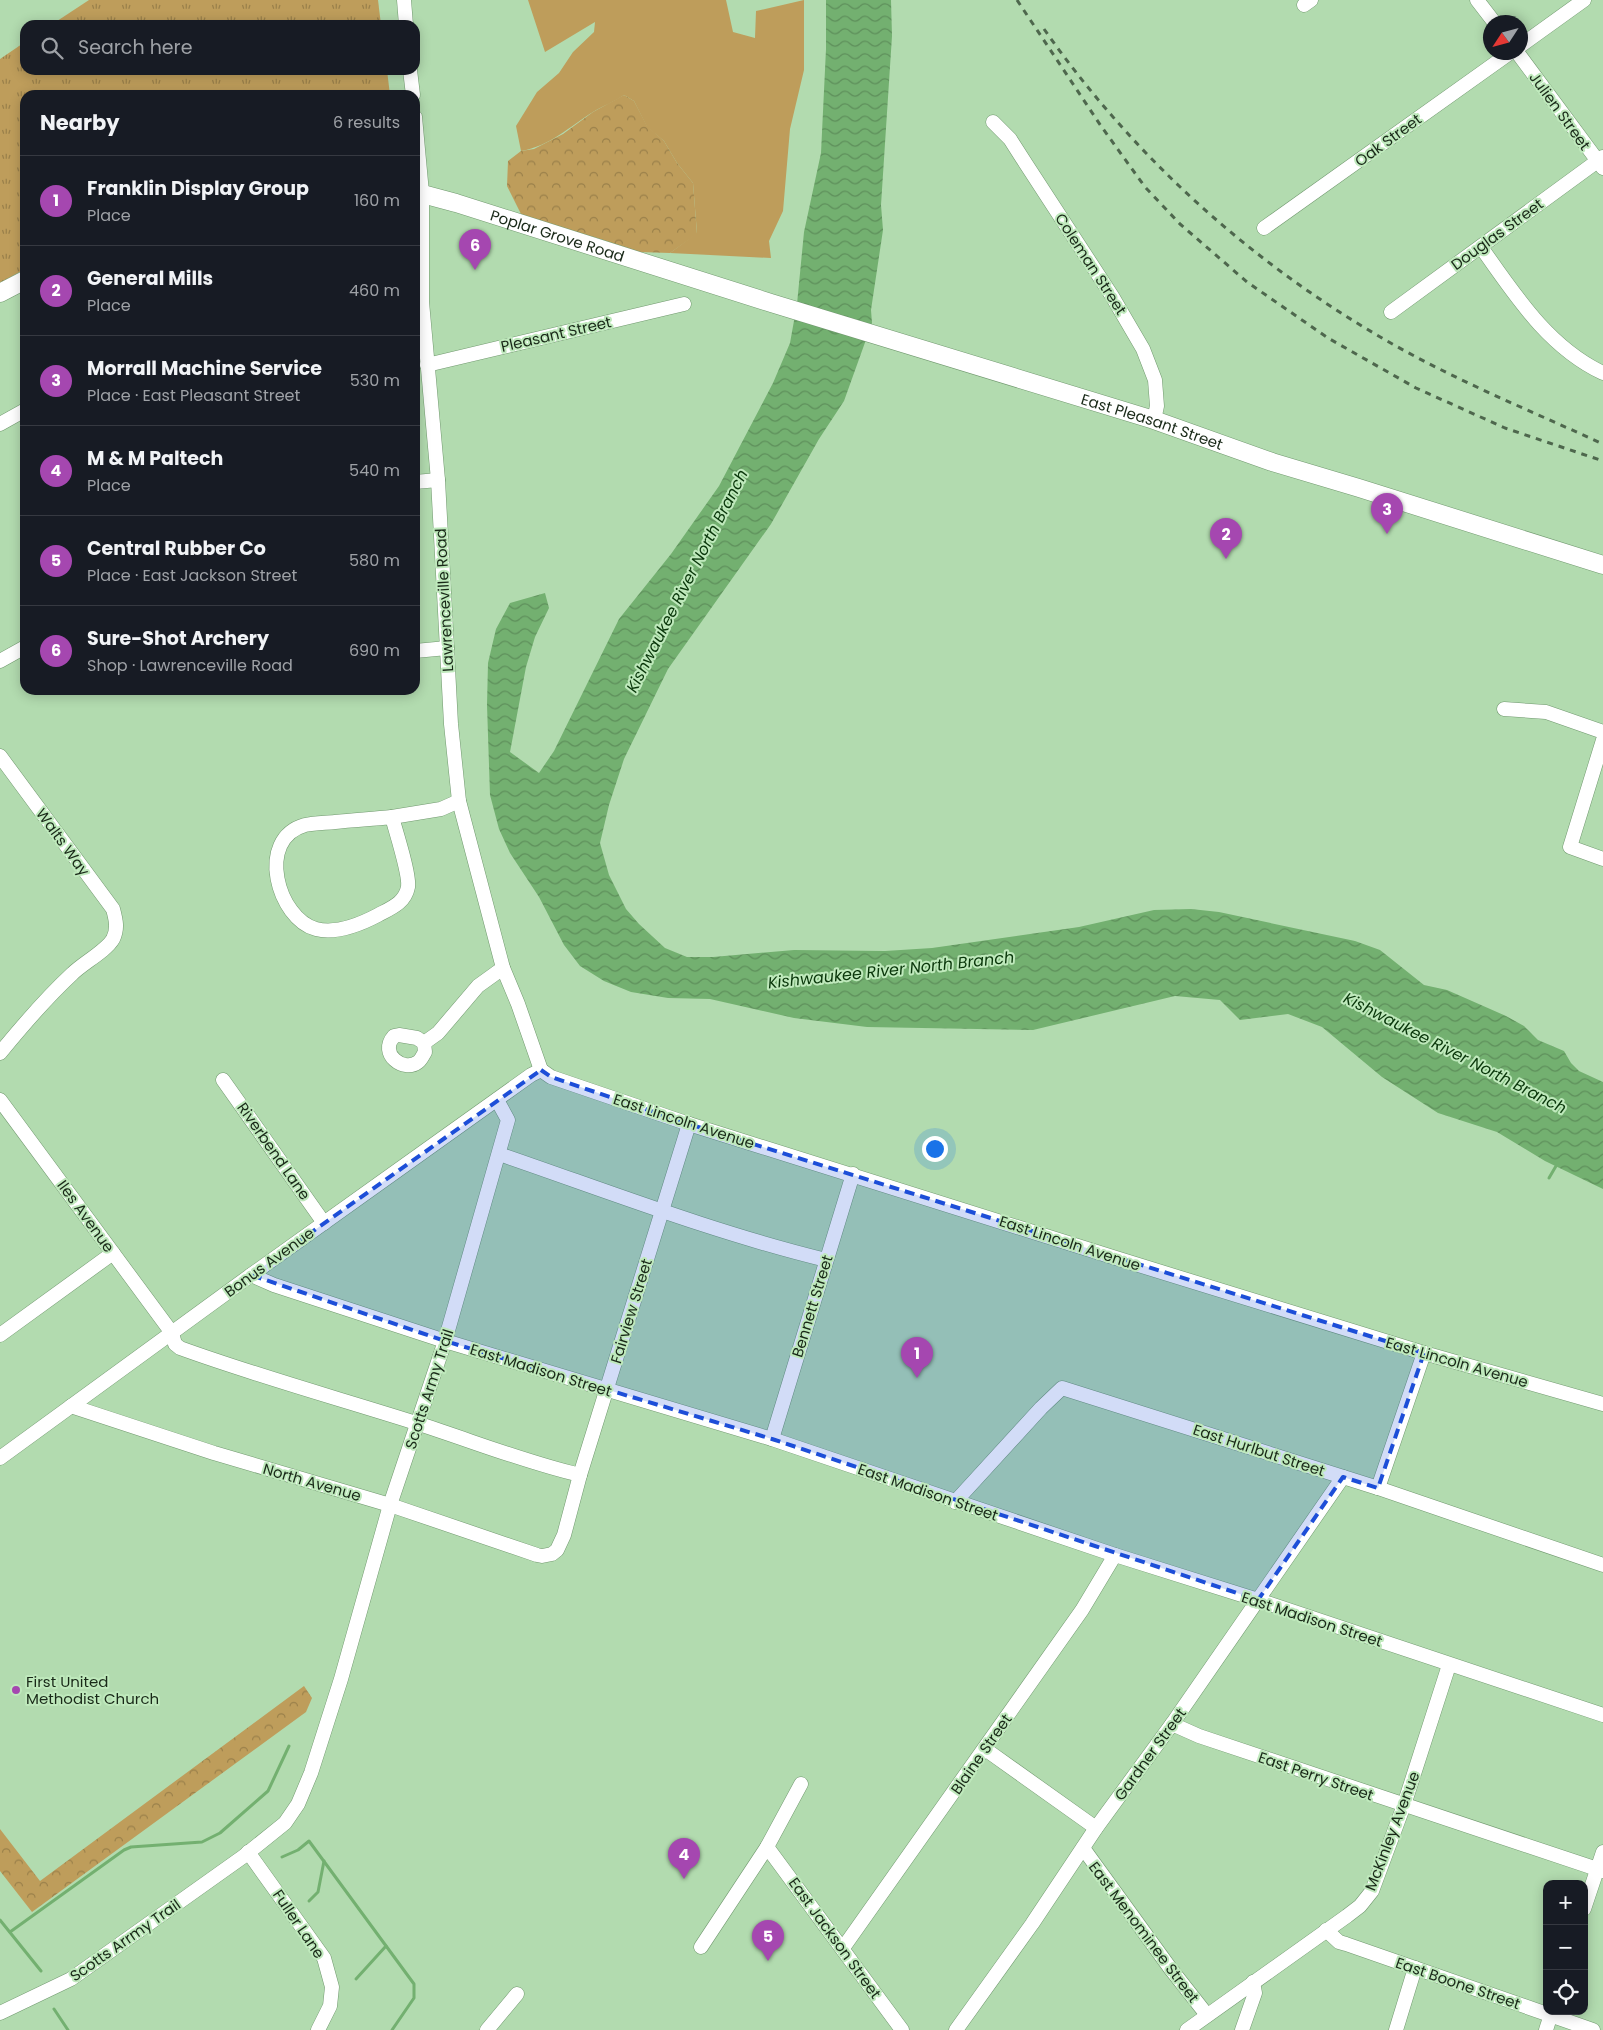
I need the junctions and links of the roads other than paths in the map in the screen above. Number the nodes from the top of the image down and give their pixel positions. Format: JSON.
{"nodes":[{"id":1,"x":404,"y":0,"type":"edge"},
{"id":2,"x":1478,"y":0,"type":"edge"},
{"id":3,"x":1584,"y":0,"type":"edge"},
{"id":4,"x":1489,"y":15,"type":"edge"},
{"id":5,"x":406,"y":20,"type":"edge"},
{"id":6,"x":1528,"y":40,"type":"edge"},
{"id":7,"x":1500,"y":60,"type":"edge"},
{"id":8,"x":1523,"y":60,"type":"edge"},
{"id":9,"x":411,"y":75,"type":"edge"},
{"id":10,"x":412,"y":90,"type":"edge"},
{"id":11,"x":993,"y":122,"type":"dead end"},
{"id":12,"x":1601,"y":162,"type":"edge"},
{"id":13,"x":420,"y":193,"type":"edge"},
{"id":14,"x":1264,"y":228,"type":"dead end"},
{"id":15,"x":420,"y":247,"type":"edge"},
{"id":16,"x":1481,"y":247,"type":"junction"},
{"id":17,"x":700,"y":280,"type":"joint"},
{"id":18,"x":20,"y":283,"type":"edge"},
{"id":19,"x":0,"y":294,"type":"edge"},
{"id":20,"x":684,"y":304,"type":"dead end"},
{"id":21,"x":1391,"y":312,"type":"dead end"},
{"id":22,"x":427,"y":365,"type":"junction"},
{"id":23,"x":1603,"y":373,"type":"edge"},
{"id":24,"x":20,"y":413,"type":"edge"},
{"id":25,"x":1154,"y":420,"type":"junction"},
{"id":26,"x":0,"y":424,"type":"edge"},
{"id":27,"x":438,"y":480,"type":"junction"},
{"id":28,"x":420,"y":482,"type":"edge"},
{"id":29,"x":1603,"y":565,"type":"edge"},
{"id":30,"x":447,"y":648,"type":"junction"},
{"id":31,"x":20,"y":649,"type":"edge"},
{"id":32,"x":420,"y":651,"type":"edge"},
{"id":33,"x":0,"y":661,"type":"edge"},
{"id":34,"x":1504,"y":709,"type":"dead end"},
{"id":35,"x":1603,"y":732,"type":"edge"},
{"id":36,"x":1603,"y":740,"type":"edge"},
{"id":37,"x":0,"y":756,"type":"edge"},
{"id":38,"x":459,"y":801,"type":"junction"},
{"id":39,"x":392,"y":817,"type":"junction"},
{"id":40,"x":1603,"y":858,"type":"edge"},
{"id":41,"x":503,"y":968,"type":"junction"},
{"id":42,"x":424,"y":1042,"type":"dead end"},
{"id":43,"x":0,"y":1053,"type":"edge"},
{"id":44,"x":541,"y":1070,"type":"junction"},
{"id":45,"x":223,"y":1080,"type":"dead end"},
{"id":46,"x":0,"y":1100,"type":"edge"},
{"id":47,"x":497,"y":1100,"type":"junction"},
{"id":48,"x":689,"y":1124,"type":"junction"},
{"id":49,"x":499,"y":1154,"type":"junction"},
{"id":50,"x":853,"y":1174,"type":"junction"},
{"id":51,"x":662,"y":1211,"type":"junction"},
{"id":52,"x":324,"y":1222,"type":"junction"},
{"id":53,"x":113,"y":1253,"type":"junction"},
{"id":54,"x":826,"y":1260,"type":"junction"},
{"id":55,"x":250,"y":1276,"type":"junction"},
{"id":56,"x":172,"y":1333,"type":"junction"},
{"id":57,"x":0,"y":1335,"type":"edge"},
{"id":58,"x":445,"y":1341,"type":"junction"},
{"id":59,"x":1424,"y":1353,"type":"junction"},
{"id":60,"x":606,"y":1390,"type":"junction"},
{"id":61,"x":1603,"y":1404,"type":"edge"},
{"id":62,"x":70,"y":1406,"type":"junction"},
{"id":63,"x":418,"y":1424,"type":"junction"},
{"id":64,"x":772,"y":1439,"type":"junction"},
{"id":65,"x":0,"y":1458,"type":"edge"},
{"id":66,"x":580,"y":1475,"type":"junction"},
{"id":67,"x":1343,"y":1477,"type":"junction"},
{"id":68,"x":1378,"y":1488,"type":"junction"},
{"id":69,"x":955,"y":1502,"type":"junction"},
{"id":70,"x":390,"y":1505,"type":"junction"},
{"id":71,"x":552,"y":1554,"type":"joint"},
{"id":72,"x":1115,"y":1555,"type":"junction"},
{"id":73,"x":1603,"y":1565,"type":"edge"},
{"id":74,"x":1258,"y":1600,"type":"junction"},
{"id":75,"x":1449,"y":1665,"type":"junction"},
{"id":76,"x":1603,"y":1715,"type":"edge"},
{"id":77,"x":1172,"y":1724,"type":"junction"},
{"id":78,"x":985,"y":1749,"type":"junction"},
{"id":79,"x":801,"y":1784,"type":"dead end"},
{"id":80,"x":1404,"y":1805,"type":"junction"},
{"id":81,"x":1096,"y":1828,"type":"junction"},
{"id":82,"x":767,"y":1847,"type":"junction"},
{"id":83,"x":1083,"y":1848,"type":"junction"},
{"id":84,"x":1603,"y":1852,"type":"edge"},
{"id":85,"x":246,"y":1854,"type":"junction"},
{"id":86,"x":1600,"y":1870,"type":"edge"},
{"id":87,"x":1588,"y":1899,"type":"edge"},
{"id":88,"x":1326,"y":1930,"type":"junction"},
{"id":89,"x":701,"y":1947,"type":"dead end"},
{"id":90,"x":842,"y":1948,"type":"junction"},
{"id":91,"x":1415,"y":1968,"type":"junction"},
{"id":92,"x":1253,"y":1982,"type":"junction"},
{"id":93,"x":517,"y":1994,"type":"dead end"},
{"id":94,"x":1543,"y":2010,"type":"edge"},
{"id":95,"x":0,"y":2013,"type":"edge"},
{"id":96,"x":1207,"y":2015,"type":"junction"},
{"id":97,"x":1551,"y":2015,"type":"edge"},
{"id":98,"x":1557,"y":2015,"type":"edge"},
{"id":99,"x":318,"y":2030,"type":"edge"},
{"id":100,"x":487,"y":2030,"type":"edge"},
{"id":101,"x":902,"y":2030,"type":"edge"},
{"id":102,"x":956,"y":2030,"type":"edge"},
{"id":103,"x":1186,"y":2030,"type":"edge"},
{"id":104,"x":1242,"y":2030,"type":"edge"},
{"id":105,"x":1396,"y":2030,"type":"edge"},
{"id":106,"x":1546,"y":2030,"type":"edge"},
{"id":107,"x":1593,"y":2030,"type":"edge"}],
"edges":[{"from":1,"to":5,"type":"street"},
{"from":2,"to":4,"type":"street"},
{"from":3,"to":6,"type":"street"},
{"from":7,"to":14,"type":"street","name":"Oak Street"},
{"from":8,"to":12,"type":"street","name":"Julien Street"},
{"from":9,"to":10,"type":"street"},
{"from":11,"to":25,"type":"street","name":"Coleman Street"},
{"from":12,"to":16,"type":"street","name":"Douglas Street"},
{"from":13,"to":17,"type":"main road","name":"Poplar Grove Road"},
{"from":15,"to":22,"type":"street","name":"Lawrenceville Road"},
{"from":16,"to":21,"type":"street","name":"Douglas Street"},
{"from":16,"to":23,"type":"street"},
{"from":17,"to":25,"type":"main road","name":"East Pleasant Street"},
{"from":18,"to":19,"type":"main road"},
{"from":20,"to":22,"type":"street","name":"Pleasant Street"},
{"from":22,"to":27,"type":"street","name":"Lawrenceville Road"},
{"from":24,"to":26,"type":"street"},
{"from":25,"to":29,"type":"main road","name":"East Pleasant Street"},
{"from":27,"to":28,"type":"street"},
{"from":27,"to":30,"type":"street","name":"Lawrenceville Road"},
{"from":30,"to":32,"type":"street"},
{"from":30,"to":38,"type":"street","name":"Lawrenceville Road"},
{"from":31,"to":33,"type":"street"},
{"from":34,"to":35,"type":"street"},
{"from":36,"to":40,"type":"street"},
{"from":37,"to":43,"type":"street","name":"Walts Way"},
{"from":38,"to":39,"type":"street"},
{"from":38,"to":41,"type":"street","name":"Lawrenceville Road"},
{"from":39,"to":39,"type":"street"},
{"from":41,"to":42,"type":"street"},
{"from":41,"to":44,"type":"street","name":"Lawrenceville Road"},
{"from":44,"to":47,"type":"street","name":"Bonus Avenue"},
{"from":44,"to":48,"type":"street","name":"East Lincoln Avenue"},
{"from":45,"to":52,"type":"street","name":"Riverbend Lane"},
{"from":46,"to":53,"type":"street","name":"Iles Avenue"},
{"from":47,"to":49,"type":"street","name":"Scotts Army Trail"},
{"from":47,"to":52,"type":"street","name":"Bonus Avenue"},
{"from":48,"to":50,"type":"street","name":"East Lincoln Avenue"},
{"from":48,"to":51,"type":"street","name":"Fairview Street"},
{"from":49,"to":51,"type":"street"},
{"from":49,"to":58,"type":"street","name":"Scotts Army Trail"},
{"from":50,"to":54,"type":"street","name":"Bennett Street"},
{"from":50,"to":59,"type":"street","name":"East Lincoln Avenue"},
{"from":51,"to":54,"type":"street"},
{"from":51,"to":60,"type":"street","name":"Fairview Street"},
{"from":52,"to":55,"type":"street","name":"Bonus Avenue"},
{"from":53,"to":56,"type":"street","name":"Iles Avenue"},
{"from":53,"to":57,"type":"street"},
{"from":54,"to":64,"type":"street","name":"Bennett Street"},
{"from":55,"to":56,"type":"street","name":"Bonus Avenue"},
{"from":55,"to":58,"type":"street","name":"East Madison Street"},
{"from":56,"to":62,"type":"street","name":"Bonus Avenue"},
{"from":56,"to":63,"type":"street","name":"Iles Avenue"},
{"from":58,"to":60,"type":"street","name":"East Madison Street"},
{"from":58,"to":63,"type":"street","name":"Scotts Army Trail"},
{"from":59,"to":61,"type":"street","name":"East Lincoln Avenue"},
{"from":59,"to":68,"type":"street"},
{"from":60,"to":64,"type":"street","name":"East Madison Street"},
{"from":60,"to":66,"type":"street","name":"Fairview Street"},
{"from":62,"to":65,"type":"street","name":"Bonus Avenue"},
{"from":62,"to":70,"type":"street","name":"North Avenue"},
{"from":63,"to":66,"type":"street","name":"Iles Avenue"},
{"from":63,"to":70,"type":"street","name":"Scotts Army Trail"},
{"from":64,"to":69,"type":"street","name":"East Madison Street"},
{"from":66,"to":71,"type":"street","name":"Fairview Street"},
{"from":67,"to":68,"type":"street","name":"East Hurlbut Street"},
{"from":67,"to":69,"type":"street","name":"East Hurlbut Street"},
{"from":67,"to":74,"type":"street","name":"Gardner Street"},
{"from":68,"to":73,"type":"street","name":"East Hurlbut Street"},
{"from":69,"to":72,"type":"street","name":"East Madison Street"},
{"from":70,"to":71,"type":"street","name":"North Avenue"},
{"from":70,"to":85,"type":"street","name":"Scotts Army Trail"},
{"from":72,"to":74,"type":"street","name":"East Madison Street"},
{"from":72,"to":78,"type":"street","name":"Blaine Street"},
{"from":74,"to":75,"type":"street","name":"East Madison Street"},
{"from":74,"to":77,"type":"street","name":"Gardner Street"},
{"from":75,"to":76,"type":"street","name":"East Madison Street"},
{"from":75,"to":80,"type":"street","name":"McKinley Avenue"},
{"from":77,"to":80,"type":"street","name":"East Perry Street"},
{"from":77,"to":81,"type":"street","name":"Gardner Street"},
{"from":78,"to":81,"type":"street"},
{"from":78,"to":90,"type":"street","name":"Blaine Street"},
{"from":79,"to":82,"type":"street"},
{"from":80,"to":86,"type":"street","name":"East Perry Street"},
{"from":80,"to":88,"type":"street","name":"McKinley Avenue"},
{"from":81,"to":83,"type":"street","name":"Gardner Street"},
{"from":82,"to":89,"type":"street"},
{"from":82,"to":90,"type":"street","name":"East Jackson Street"},
{"from":83,"to":96,"type":"street","name":"East Menominee Street"},
{"from":83,"to":102,"type":"street","name":"Gardner Street"},
{"from":84,"to":86,"type":"street"},
{"from":85,"to":95,"type":"street","name":"Scotts Arrmy Trail"},
{"from":85,"to":99,"type":"street","name":"Fuller Lane"},
{"from":86,"to":87,"type":"street"},
{"from":88,"to":91,"type":"street","name":"East Boone Street"},
{"from":88,"to":92,"type":"street","name":"McKinley Avenue"},
{"from":90,"to":101,"type":"street","name":"East Jackson Street"},
{"from":91,"to":94,"type":"street","name":"East Boone Street"},
{"from":91,"to":105,"type":"street"},
{"from":92,"to":96,"type":"street","name":"McKinley Avenue"},
{"from":92,"to":104,"type":"street"},
{"from":93,"to":100,"type":"street"},
{"from":96,"to":103,"type":"street","name":"McKinley Avenue"},
{"from":97,"to":106,"type":"street"},
{"from":98,"to":107,"type":"street","name":"East Boone Street"}]}
